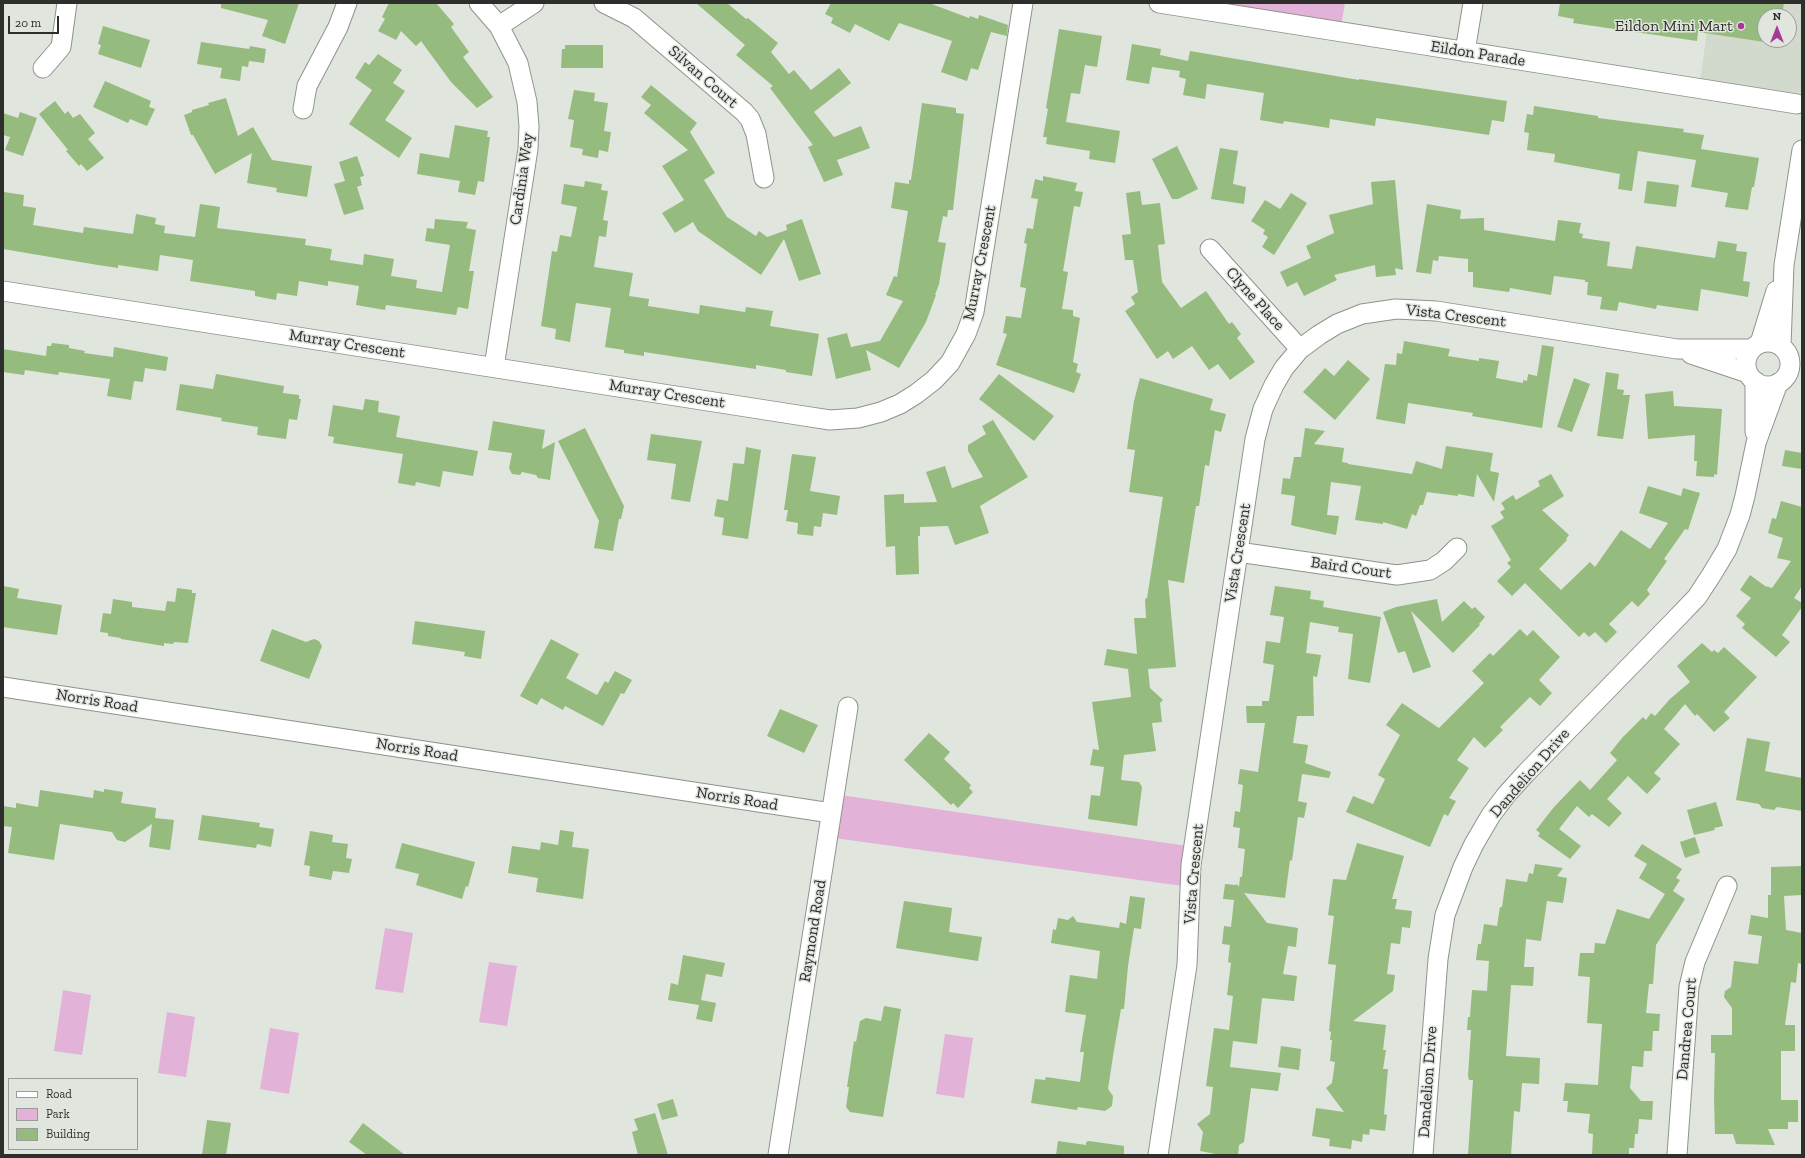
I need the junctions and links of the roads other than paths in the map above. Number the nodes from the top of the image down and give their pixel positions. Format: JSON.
{"nodes":[{"id":1,"x":68,"y":3,"type":"edge"},
{"id":2,"x":346,"y":3,"type":"edge"},
{"id":3,"x":479,"y":3,"type":"edge"},
{"id":4,"x":534,"y":3,"type":"edge"},
{"id":5,"x":604,"y":3,"type":"edge"},
{"id":6,"x":1023,"y":3,"type":"edge"},
{"id":7,"x":1159,"y":3,"type":"edge"},
{"id":8,"x":1473,"y":3,"type":"edge"},
{"id":9,"x":499,"y":26,"type":"junction"},
{"id":10,"x":1465,"y":52,"type":"junction"},
{"id":11,"x":43,"y":68,"type":"dead end"},
{"id":12,"x":1800,"y":106,"type":"edge"},
{"id":13,"x":303,"y":109,"type":"dead end"},
{"id":14,"x":1802,"y":150,"type":"edge"},
{"id":15,"x":764,"y":178,"type":"dead end"},
{"id":16,"x":1210,"y":249,"type":"dead end"},
{"id":17,"x":1784,"y":265,"type":"junction"},
{"id":18,"x":3,"y":291,"type":"edge"},
{"id":19,"x":1756,"y":346,"type":"junction"},
{"id":20,"x":1300,"y":349,"type":"junction"},
{"id":21,"x":1677,"y":349,"type":"junction"},
{"id":22,"x":1790,"y":353,"type":"edge"},
{"id":23,"x":494,"y":367,"type":"junction"},
{"id":24,"x":1751,"y":377,"type":"junction"},
{"id":25,"x":1788,"y":380,"type":"edge"},
{"id":26,"x":1756,"y":443,"type":"junction"},
{"id":27,"x":1457,"y":548,"type":"dead end"},
{"id":28,"x":1238,"y":552,"type":"junction"},
{"id":29,"x":3,"y":687,"type":"edge"},
{"id":30,"x":848,"y":707,"type":"dead end"},
{"id":31,"x":831,"y":813,"type":"junction"},
{"id":32,"x":1727,"y":886,"type":"dead end"},
{"id":33,"x":778,"y":1155,"type":"edge"},
{"id":34,"x":1158,"y":1155,"type":"edge"},
{"id":35,"x":1424,"y":1155,"type":"edge"},
{"id":36,"x":1677,"y":1155,"type":"edge"}],
"edges":[{"from":1,"to":11,"type":"street"},
{"from":2,"to":13,"type":"street"},
{"from":3,"to":9,"type":"street","name":"Cardinia Way"},
{"from":4,"to":9,"type":"street"},
{"from":5,"to":15,"type":"street","name":"Silvan Court"},
{"from":6,"to":23,"type":"street","name":"Murray Crescent"},
{"from":7,"to":10,"type":"street","name":"Eildon Parade"},
{"from":8,"to":10,"type":"street"},
{"from":9,"to":23,"type":"street","name":"Cardinia Way"},
{"from":10,"to":12,"type":"street","name":"Eildon Parade"},
{"from":14,"to":17,"type":"street"},
{"from":16,"to":20,"type":"street","name":"Clyne Place"},
{"from":17,"to":19,"type":"street"},
{"from":17,"to":22,"type":"street"},
{"from":18,"to":23,"type":"street","name":"Murray Crescent"},
{"from":19,"to":21,"type":"street","name":"Vista Crescent"},
{"from":19,"to":22,"type":"street"},
{"from":19,"to":24,"type":"street"},
{"from":20,"to":21,"type":"street","name":"Vista Crescent"},
{"from":20,"to":28,"type":"street","name":"Vista Crescent"},
{"from":21,"to":24,"type":"street","name":"Vista Crescent"},
{"from":22,"to":25,"type":"street"},
{"from":24,"to":25,"type":"street"},
{"from":24,"to":26,"type":"street","name":"Dandelion Drive"},
{"from":25,"to":26,"type":"street","name":"Dandelion Drive"},
{"from":26,"to":35,"type":"street","name":"Dandelion Drive"},
{"from":27,"to":28,"type":"street","name":"Baird Court"},
{"from":28,"to":34,"type":"street","name":"Vista Crescent"},
{"from":29,"to":31,"type":"street","name":"Norris Road"},
{"from":30,"to":31,"type":"street","name":"Raymond Road"},
{"from":31,"to":33,"type":"street","name":"Raymond Road"},
{"from":32,"to":36,"type":"street","name":"Dandrea Court"}]}
